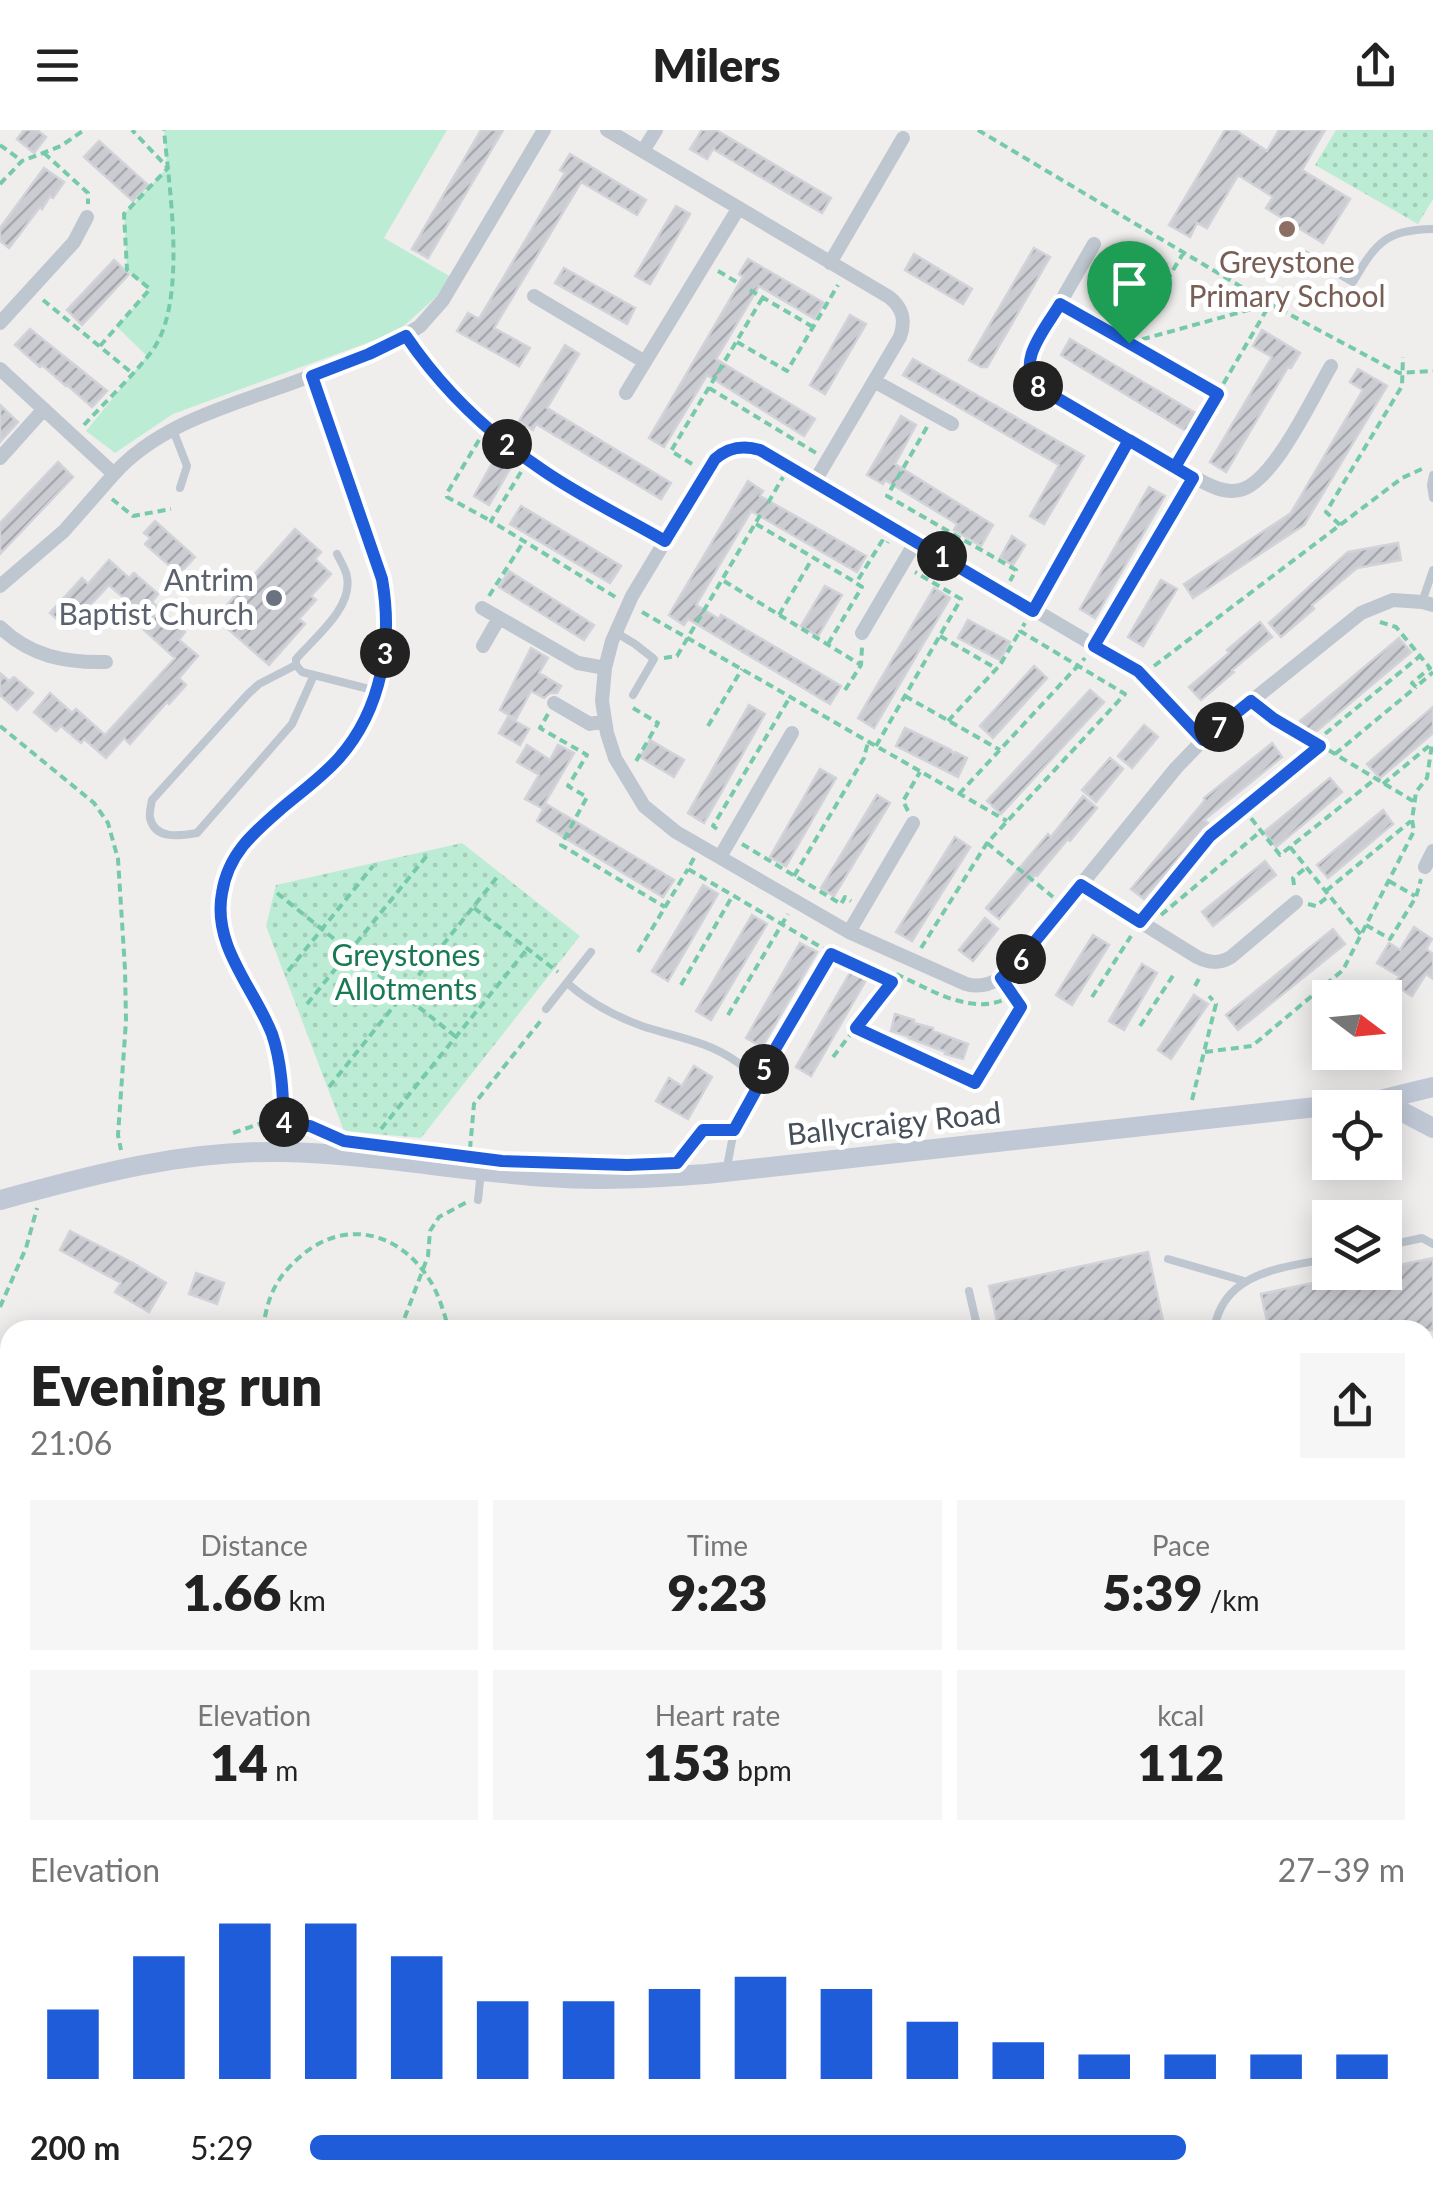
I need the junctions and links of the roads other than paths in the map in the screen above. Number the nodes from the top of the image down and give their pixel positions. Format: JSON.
{"nodes":[{"id":1,"x":544,"y":130,"type":"edge"},
{"id":2,"x":607,"y":130,"type":"edge"},
{"id":3,"x":656,"y":130,"type":"edge"},
{"id":4,"x":903,"y":138,"type":"dead end"},
{"id":5,"x":644,"y":151,"type":"junction"},
{"id":6,"x":738,"y":209,"type":"junction"},
{"id":7,"x":87,"y":217,"type":"road end"},
{"id":8,"x":1433,"y":229,"type":"edge"},
{"id":9,"x":1094,"y":244,"type":"dead end"},
{"id":10,"x":1299,"y":251,"type":"dead end"},
{"id":11,"x":830,"y":263,"type":"junction"},
{"id":12,"x":534,"y":296,"type":"dead end"},
{"id":13,"x":0,"y":323,"type":"edge"},
{"id":14,"x":406,"y":336,"type":"junction"},
{"id":15,"x":645,"y":362,"type":"junction"},
{"id":16,"x":1330,"y":366,"type":"dead end"},
{"id":17,"x":0,"y":369,"type":"edge"},
{"id":18,"x":312,"y":376,"type":"junction"},
{"id":19,"x":874,"y":381,"type":"junction"},
{"id":20,"x":626,"y":393,"type":"dead end"},
{"id":21,"x":44,"y":409,"type":"junction"},
{"id":22,"x":952,"y":424,"type":"dead end"},
{"id":23,"x":174,"y":430,"type":"junction"},
{"id":24,"x":1129,"y":440,"type":"junction"},
{"id":25,"x":0,"y":458,"type":"edge"},
{"id":26,"x":114,"y":474,"type":"junction"},
{"id":27,"x":1433,"y":476,"type":"edge"},
{"id":28,"x":815,"y":481,"type":"junction"},
{"id":29,"x":180,"y":488,"type":"dead end"},
{"id":30,"x":1433,"y":498,"type":"edge"},
{"id":31,"x":665,"y":541,"type":"junction"},
{"id":32,"x":916,"y":541,"type":"junction"},
{"id":33,"x":337,"y":554,"type":"dead end"},
{"id":34,"x":1433,"y":570,"type":"edge"},
{"id":35,"x":0,"y":586,"type":"edge"},
{"id":36,"x":1428,"y":604,"type":"edge"},
{"id":37,"x":482,"y":608,"type":"road end"},
{"id":38,"x":1033,"y":611,"type":"junction"},
{"id":39,"x":499,"y":618,"type":"junction"},
{"id":40,"x":0,"y":627,"type":"edge"},
{"id":41,"x":615,"y":632,"type":"junction"},
{"id":42,"x":862,"y":632,"type":"road end"},
{"id":43,"x":482,"y":646,"type":"dead end"},
{"id":44,"x":106,"y":662,"type":"dead end"},
{"id":45,"x":296,"y":665,"type":"junction"},
{"id":46,"x":605,"y":668,"type":"junction"},
{"id":47,"x":314,"y":676,"type":"junction"},
{"id":48,"x":377,"y":691,"type":"junction"},
{"id":49,"x":634,"y":696,"type":"dead end"},
{"id":50,"x":554,"y":702,"type":"dead end"},
{"id":51,"x":604,"y":721,"type":"junction"},
{"id":52,"x":792,"y":733,"type":"dead end"},
{"id":53,"x":1203,"y":740,"type":"junction"},
{"id":54,"x":913,"y":823,"type":"road end"},
{"id":55,"x":1433,"y":851,"type":"edge"},
{"id":56,"x":720,"y":857,"type":"junction"},
{"id":57,"x":1425,"y":867,"type":"road end"},
{"id":58,"x":1081,"y":885,"type":"junction"},
{"id":59,"x":1296,"y":902,"type":"road end"},
{"id":60,"x":850,"y":932,"type":"junction"},
{"id":61,"x":591,"y":952,"type":"dead end"},
{"id":62,"x":567,"y":983,"type":"junction"},
{"id":63,"x":546,"y":1010,"type":"road end"},
{"id":64,"x":1433,"y":1088,"type":"edge"},
{"id":65,"x":1402,"y":1095,"type":"edge"},
{"id":66,"x":1312,"y":1107,"type":"edge"},
{"id":67,"x":1402,"y":1112,"type":"edge"},
{"id":68,"x":1433,"y":1128,"type":"edge"},
{"id":69,"x":282,"y":1152,"type":"junction"},
{"id":70,"x":475,"y":1164,"type":"junction"},
{"id":71,"x":727,"y":1172,"type":"junction"},
{"id":72,"x":0,"y":1200,"type":"edge"},
{"id":73,"x":478,"y":1200,"type":"road end"},
{"id":74,"x":1402,"y":1242,"type":"edge"},
{"id":75,"x":1433,"y":1244,"type":"edge"},
{"id":76,"x":1168,"y":1258,"type":"dead end"},
{"id":77,"x":1312,"y":1262,"type":"edge"},
{"id":78,"x":1244,"y":1281,"type":"junction"},
{"id":79,"x":969,"y":1292,"type":"dead end"},
{"id":80,"x":976,"y":1320,"type":"edge"},
{"id":81,"x":1216,"y":1320,"type":"edge"}],
"edges":[{"from":1,"to":14,"type":"street"},
{"from":2,"to":5,"type":"street"},
{"from":3,"to":5,"type":"street"},
{"from":4,"to":11,"type":"street"},
{"from":5,"to":6,"type":"street"},
{"from":6,"to":11,"type":"street"},
{"from":6,"to":15,"type":"street"},
{"from":7,"to":13,"type":"street"},
{"from":8,"to":10,"type":"lane"},
{"from":9,"to":24,"type":"street"},
{"from":11,"to":19,"type":"street"},
{"from":12,"to":15,"type":"street"},
{"from":14,"to":18,"type":"street"},
{"from":14,"to":31,"type":"street"},
{"from":15,"to":20,"type":"street"},
{"from":16,"to":24,"type":"street"},
{"from":17,"to":21,"type":"street"},
{"from":18,"to":23,"type":"street"},
{"from":18,"to":48,"type":"street"},
{"from":19,"to":22,"type":"street"},
{"from":19,"to":28,"type":"street"},
{"from":21,"to":25,"type":"street"},
{"from":21,"to":26,"type":"street"},
{"from":23,"to":26,"type":"street"},
{"from":23,"to":29,"type":"lane"},
{"from":24,"to":38,"type":"street"},
{"from":26,"to":35,"type":"street"},
{"from":27,"to":30,"type":"lane"},
{"from":28,"to":31,"type":"street"},
{"from":28,"to":32,"type":"street"},
{"from":31,"to":41,"type":"street"},
{"from":32,"to":38,"type":"street"},
{"from":32,"to":42,"type":"street"},
{"from":33,"to":45,"type":"lane"},
{"from":34,"to":36,"type":"lane"},
{"from":36,"to":53,"type":"street"},
{"from":37,"to":39,"type":"street"},
{"from":38,"to":53,"type":"street"},
{"from":39,"to":43,"type":"street"},
{"from":39,"to":46,"type":"street"},
{"from":40,"to":44,"type":"street"},
{"from":41,"to":46,"type":"street"},
{"from":41,"to":49,"type":"lane"},
{"from":45,"to":47,"type":"lane"},
{"from":45,"to":47,"type":"lane"},
{"from":46,"to":51,"type":"street"},
{"from":47,"to":48,"type":"lane"},
{"from":48,"to":69,"type":"street"},
{"from":50,"to":51,"type":"street"},
{"from":51,"to":56,"type":"street"},
{"from":52,"to":56,"type":"street"},
{"from":53,"to":58,"type":"street"},
{"from":54,"to":60,"type":"street"},
{"from":55,"to":57,"type":"street"},
{"from":56,"to":60,"type":"street"},
{"from":58,"to":59,"type":"street"},
{"from":58,"to":60,"type":"street"},
{"from":61,"to":62,"type":"lane"},
{"from":62,"to":63,"type":"lane"},
{"from":62,"to":71,"type":"lane"},
{"from":64,"to":65,"type":"main road","name":"Ballycraigy Road"},
{"from":66,"to":71,"type":"main road","name":"Ballycraigy Road"},
{"from":67,"to":68,"type":"main road"},
{"from":69,"to":70,"type":"main road","name":"Ballycraigy Road"},
{"from":69,"to":72,"type":"main road","name":"Ballycraigy Road"},
{"from":70,"to":71,"type":"main road","name":"Ballycraigy Road"},
{"from":70,"to":73,"type":"lane"},
{"from":74,"to":75,"type":"lane"},
{"from":76,"to":78,"type":"lane"},
{"from":77,"to":78,"type":"lane"},
{"from":78,"to":81,"type":"lane"},
{"from":79,"to":80,"type":"lane"}]}
